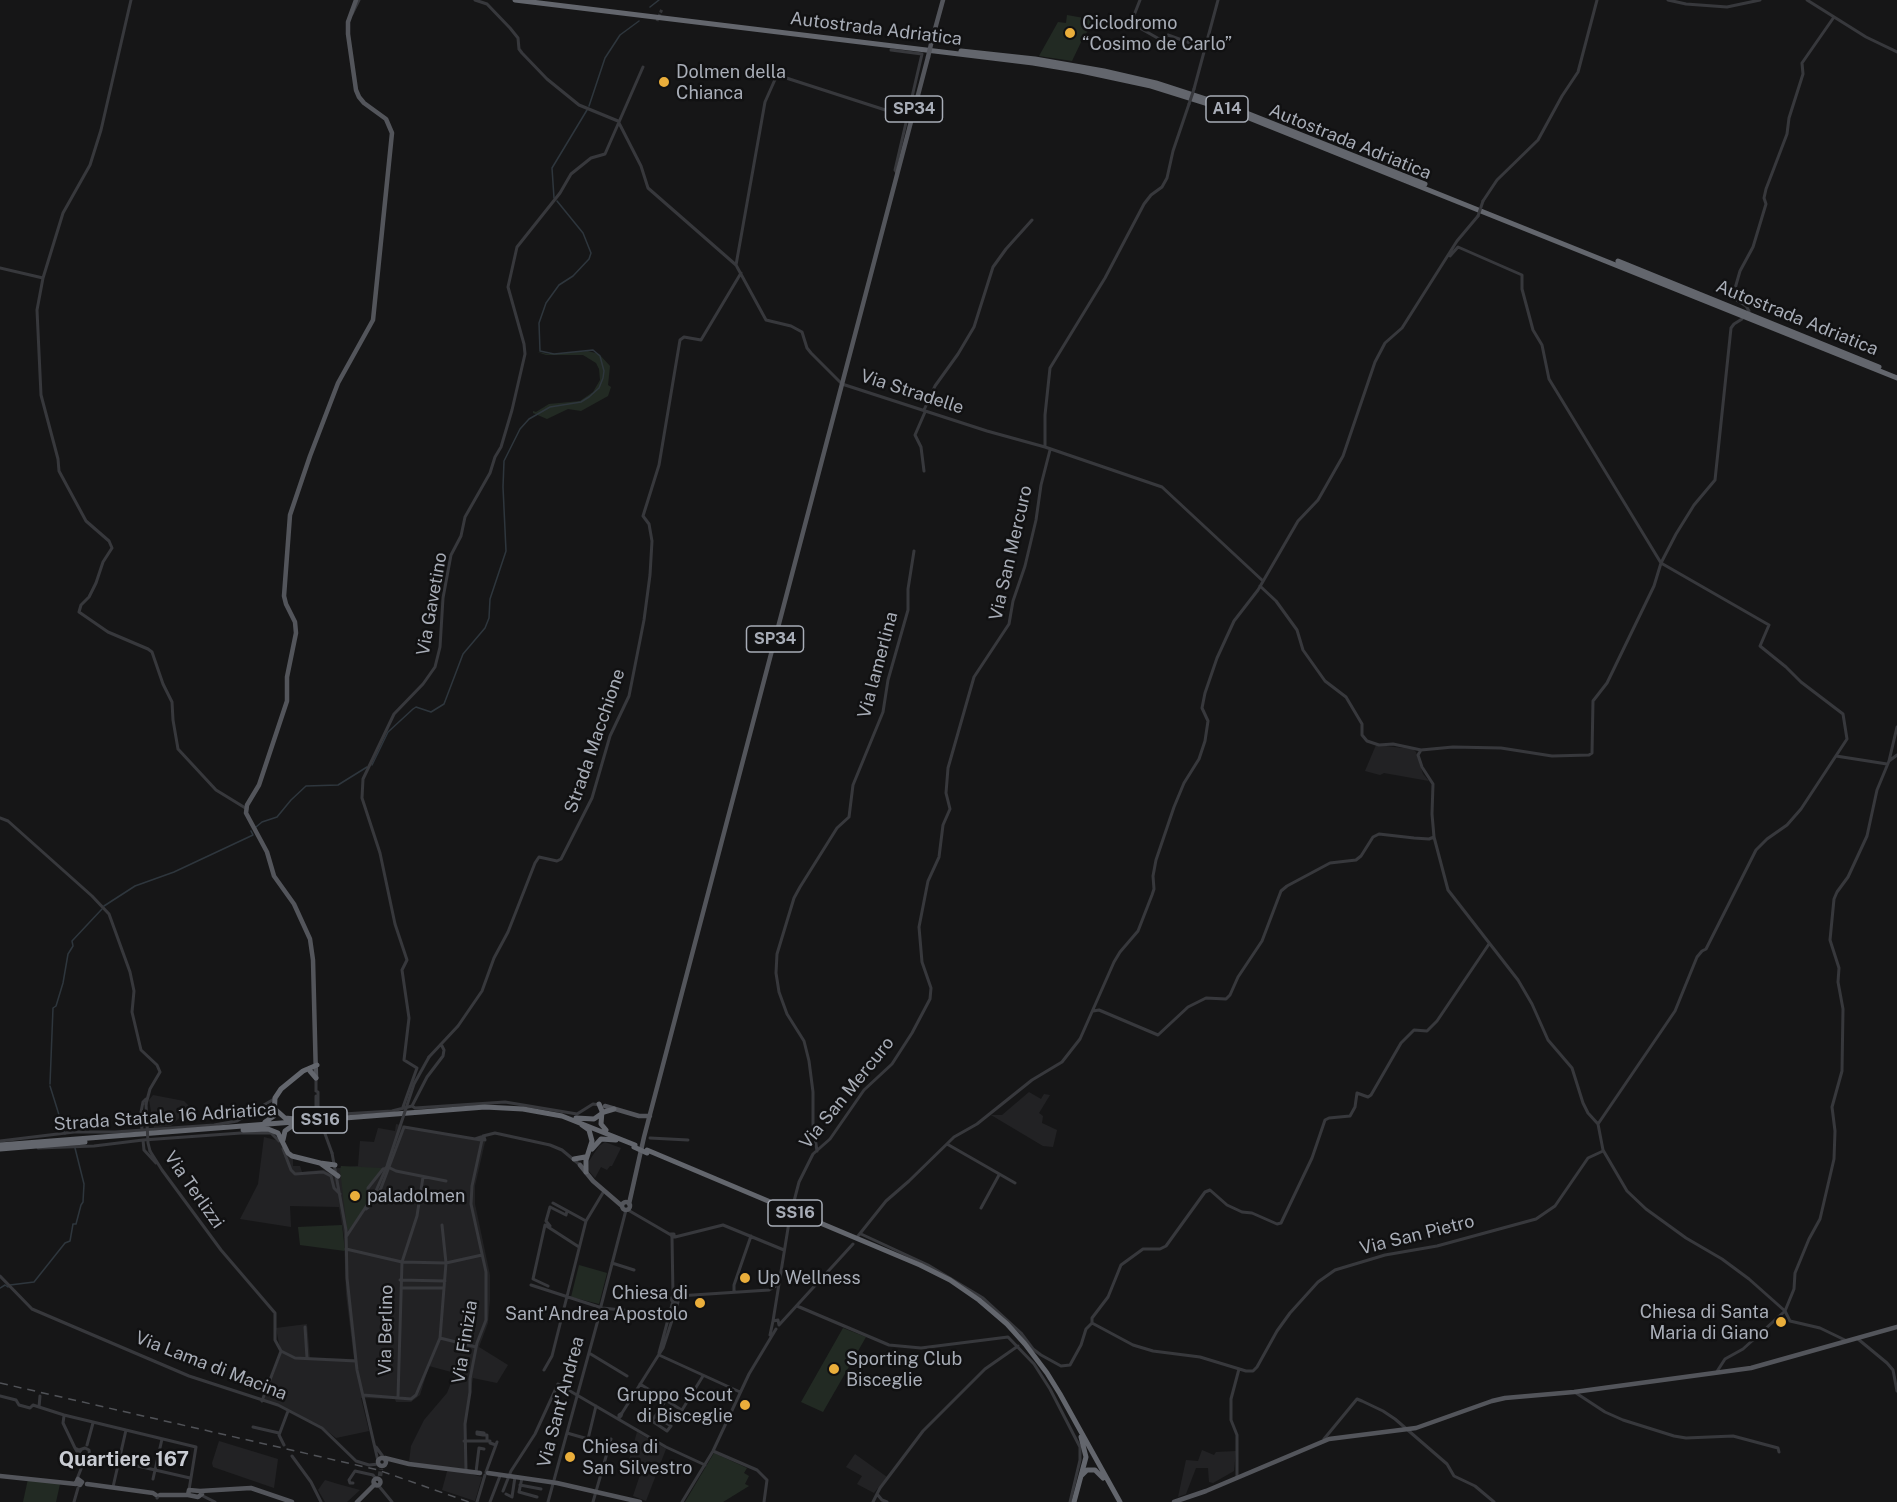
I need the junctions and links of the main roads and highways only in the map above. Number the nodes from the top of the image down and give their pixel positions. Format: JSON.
{"nodes":[{"id":1,"x":358,"y":0,"type":"edge"},
{"id":2,"x":515,"y":0,"type":"edge"},
{"id":3,"x":543,"y":0,"type":"edge"},
{"id":4,"x":941,"y":0,"type":"edge"},
{"id":5,"x":1897,"y":376,"type":"edge"},
{"id":6,"x":314,"y":1069,"type":"junction"},
{"id":7,"x":316,"y":1078,"type":"road end"},
{"id":8,"x":602,"y":1109,"type":"junction"},
{"id":9,"x":614,"y":1109,"type":"joint"},
{"id":10,"x":276,"y":1110,"type":"junction"},
{"id":11,"x":562,"y":1116,"type":"junction"},
{"id":12,"x":649,"y":1119,"type":"junction"},
{"id":13,"x":314,"y":1120,"type":"junction"},
{"id":14,"x":302,"y":1124,"type":"junction"},
{"id":15,"x":252,"y":1125,"type":"junction"},
{"id":16,"x":582,"y":1125,"type":"junction"},
{"id":17,"x":242,"y":1130,"type":"junction"},
{"id":18,"x":283,"y":1140,"type":"junction"},
{"id":19,"x":619,"y":1140,"type":"junction"},
{"id":20,"x":0,"y":1146,"type":"edge"},
{"id":21,"x":332,"y":1153,"type":"road end"},
{"id":22,"x":587,"y":1157,"type":"junction"},
{"id":23,"x":574,"y":1160,"type":"road end"},
{"id":24,"x":324,"y":1164,"type":"junction"},
{"id":25,"x":335,"y":1164,"type":"road end"},
{"id":26,"x":580,"y":1165,"type":"joint"},
{"id":27,"x":586,"y":1172,"type":"junction"},
{"id":28,"x":338,"y":1176,"type":"road end"},
{"id":29,"x":629,"y":1194,"type":"junction"},
{"id":30,"x":626,"y":1206,"type":"junction"},
{"id":31,"x":942,"y":1278,"type":"junction"},
{"id":32,"x":1897,"y":1327,"type":"edge"},
{"id":33,"x":1076,"y":1433,"type":"junction"},
{"id":34,"x":382,"y":1462,"type":"road end"},
{"id":35,"x":484,"y":1473,"type":"junction"},
{"id":36,"x":0,"y":1476,"type":"edge"},
{"id":37,"x":1081,"y":1476,"type":"junction"},
{"id":38,"x":513,"y":1477,"type":"junction"},
{"id":39,"x":378,"y":1482,"type":"tunnel mouth"},
{"id":40,"x":1108,"y":1485,"type":"junction"},
{"id":41,"x":203,"y":1494,"type":"junction"},
{"id":42,"x":158,"y":1496,"type":"edge"},
{"id":43,"x":1184,"y":1500,"type":"edge"},
{"id":44,"x":284,"y":1502,"type":"edge"},
{"id":45,"x":292,"y":1502,"type":"edge"},
{"id":46,"x":358,"y":1502,"type":"edge"},
{"id":47,"x":640,"y":1502,"type":"edge"},
{"id":48,"x":1074,"y":1502,"type":"edge"},
{"id":49,"x":1119,"y":1502,"type":"edge"},
{"id":50,"x":1175,"y":1502,"type":"edge"}],
"edges":[{"from":1,"to":6,"type":"main road"},
{"from":2,"to":5,"type":"highway","name":"Autostrada Adriatica","number":"A14"},
{"from":3,"to":5,"type":"highway","name":"Autostrada Adriatica","number":"A14"},
{"from":4,"to":12,"type":"main road","number":"SP34","bridge":true},
{"from":6,"to":7,"type":"highway"},
{"from":6,"to":10,"type":"highway"},
{"from":8,"to":9,"type":"highway"},
{"from":8,"to":11,"type":"highway"},
{"from":8,"to":19,"type":"highway"},
{"from":9,"to":12,"type":"main road"},
{"from":10,"to":13,"type":"highway"},
{"from":10,"to":15,"type":"highway"},
{"from":11,"to":13,"type":"highway","name":"Strada Statale 16 Adriatica","number":"SS16"},
{"from":11,"to":19,"type":"highway","name":"Strada Statale 16 Adriatica","number":"SS16"},
{"from":12,"to":29,"type":"main road","name":"Via Sant'Andrea"},
{"from":13,"to":15,"type":"highway","name":"Strada Statale 16 Adriatica","number":"SS16"},
{"from":14,"to":16,"type":"highway","name":"Strada Statale 16 Adriatica","number":"SS16"},
{"from":14,"to":17,"type":"highway","name":"Strada Statale 16 Adriatica","number":"SS16"},
{"from":14,"to":18,"type":"highway"},
{"from":15,"to":20,"type":"highway","name":"Strada Statale 16 Adriatica","number":"SS16"},
{"from":16,"to":19,"type":"highway","name":"Strada Statale 16 Adriatica","number":"SS16"},
{"from":16,"to":22,"type":"highway"},
{"from":17,"to":18,"type":"highway"},
{"from":17,"to":20,"type":"highway","name":"Strada Statale 16 Adriatica","number":"SS16"},
{"from":18,"to":24,"type":"highway"},
{"from":19,"to":22,"type":"highway"},
{"from":19,"to":31,"type":"highway","name":"Strada Statale 16 Adriatica","number":"SS16","bridge":true},
{"from":21,"to":24,"type":"highway"},
{"from":22,"to":23,"type":"highway"},
{"from":22,"to":26,"type":"highway"},
{"from":22,"to":27,"type":"highway"},
{"from":24,"to":25,"type":"highway"},
{"from":24,"to":28,"type":"highway"},
{"from":26,"to":27,"type":"main road"},
{"from":27,"to":30,"type":"main road"},
{"from":29,"to":30,"type":"main road","name":"Via Sant'Andrea"},
{"from":29,"to":30,"type":"main road"},
{"from":31,"to":33,"type":"highway","name":"Strada Statale 16 Adriatica","number":"SS16"},
{"from":31,"to":49,"type":"highway","name":"Strada Statale 16 Adriatica","number":"SS16"},
{"from":32,"to":43,"type":"main road"},
{"from":33,"to":37,"type":"highway","number":"SS16"},
{"from":33,"to":40,"type":"highway","name":"Strada Statale 16 Adriatica","number":"SS16"},
{"from":34,"to":35,"type":"main road"},
{"from":35,"to":38,"type":"main road"},
{"from":35,"to":38,"type":"main road"},
{"from":36,"to":42,"type":"main road"},
{"from":37,"to":40,"type":"highway"},
{"from":37,"to":48,"type":"highway","number":"SS16"},
{"from":38,"to":47,"type":"main road"},
{"from":39,"to":46,"type":"main road"},
{"from":40,"to":49,"type":"highway","name":"Strada Statale 16 Adriatica","number":"SS16"},
{"from":41,"to":42,"type":"main road"},
{"from":41,"to":44,"type":"main road"},
{"from":41,"to":45,"type":"main road"},
{"from":43,"to":50,"type":"main road"}]}
